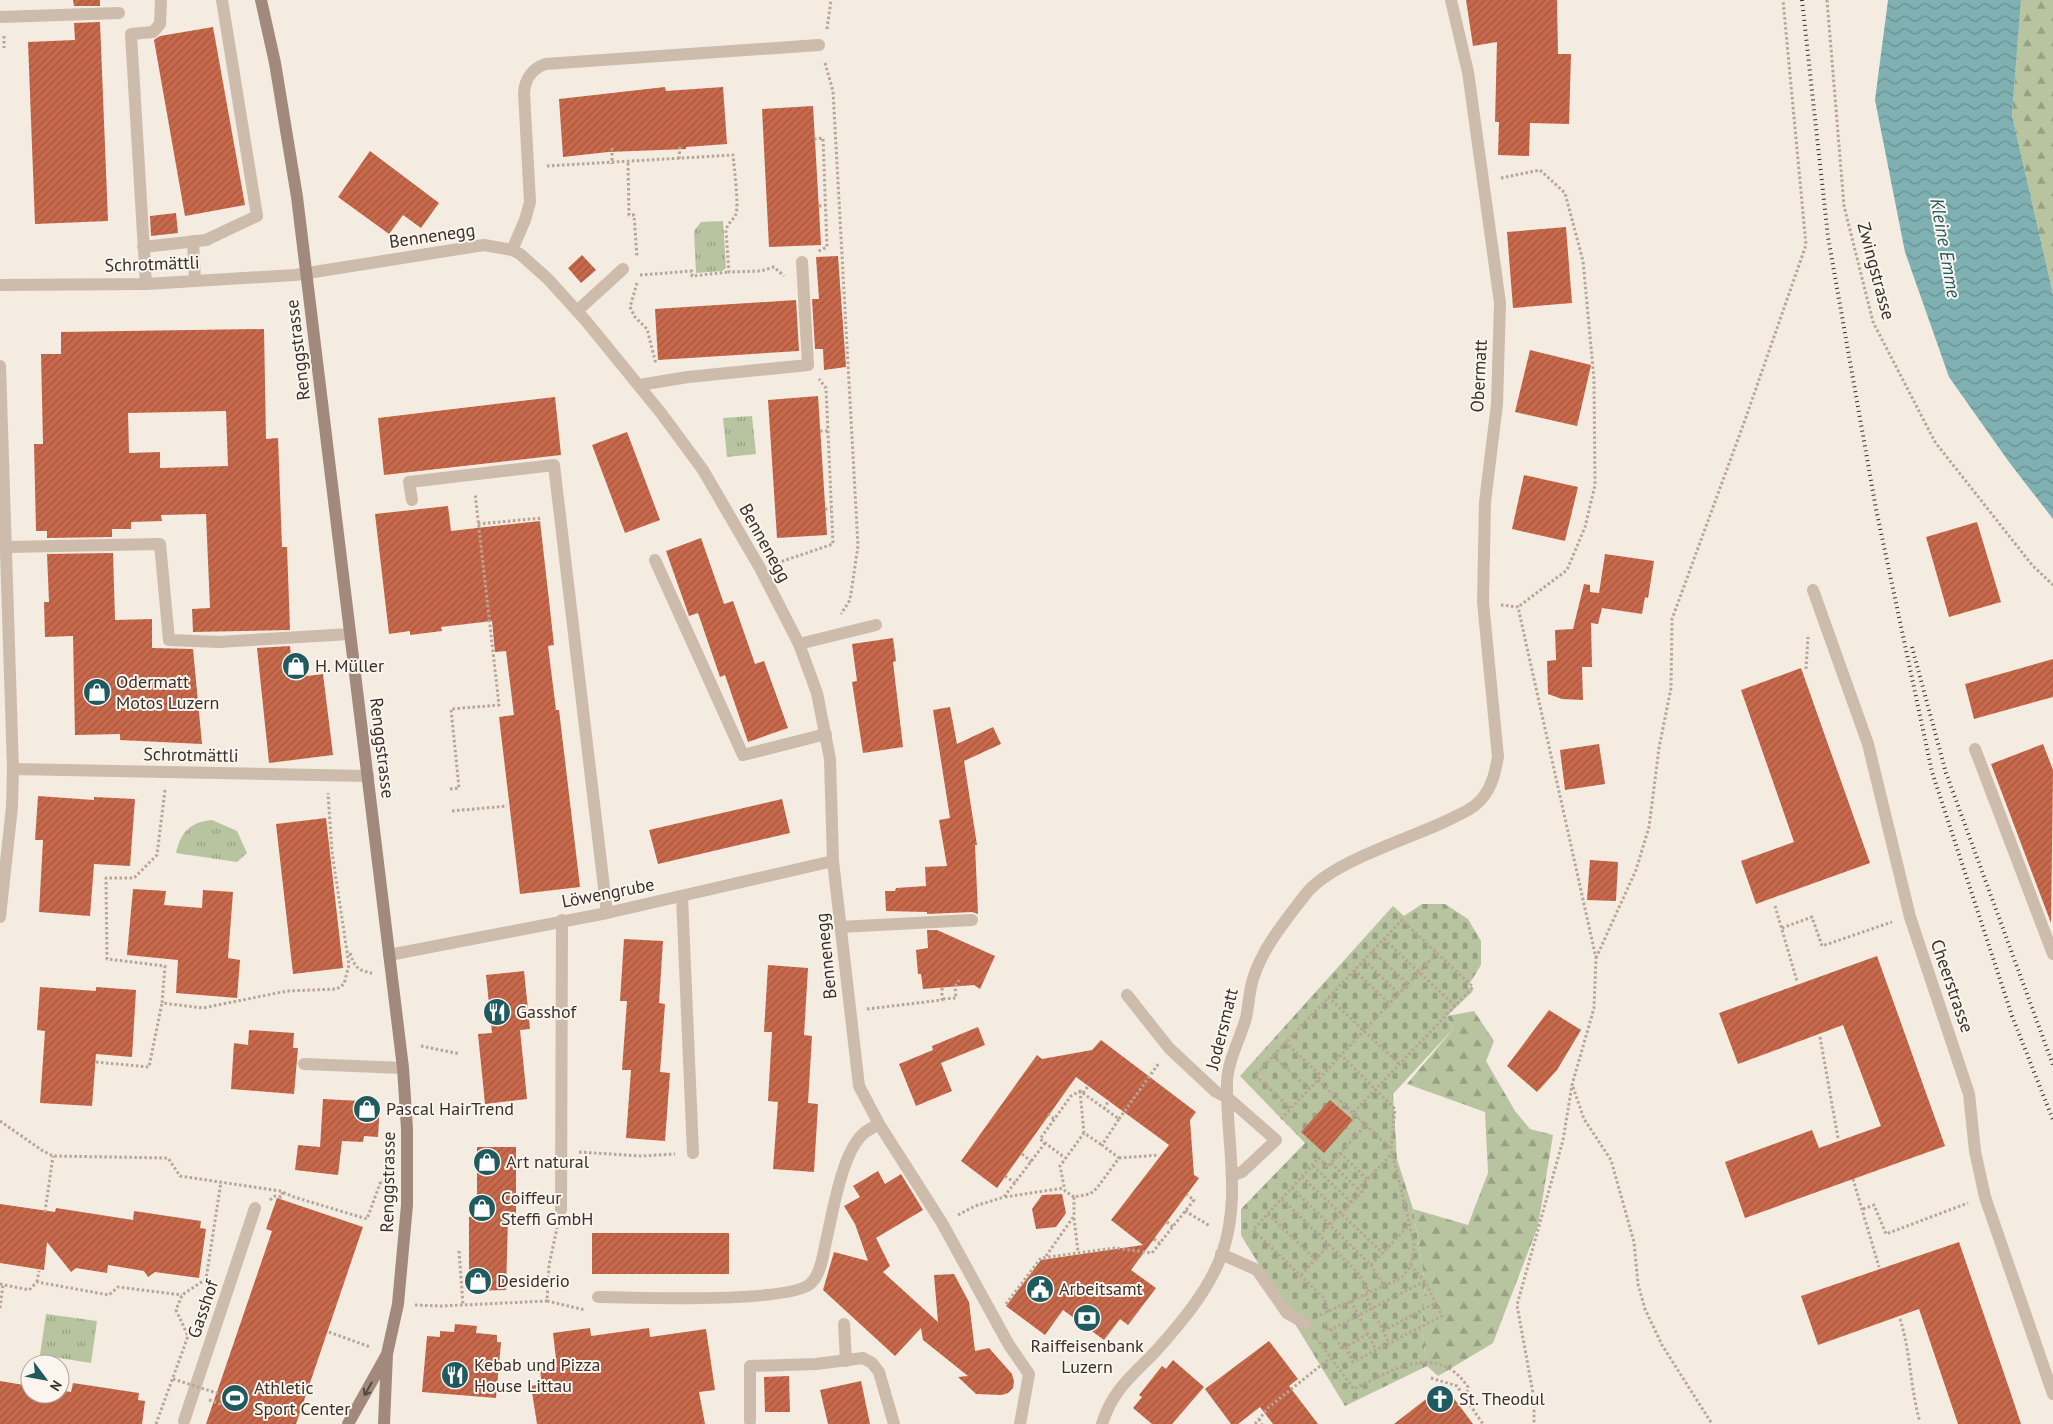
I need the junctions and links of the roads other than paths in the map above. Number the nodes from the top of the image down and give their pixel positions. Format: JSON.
{"nodes":[{"id":1,"x":161,"y":0,"type":"edge"},
{"id":2,"x":222,"y":0,"type":"edge"},
{"id":3,"x":261,"y":0,"type":"edge"},
{"id":4,"x":1451,"y":0,"type":"edge"},
{"id":5,"x":119,"y":13,"type":"dead end"},
{"id":6,"x":0,"y":17,"type":"edge"},
{"id":7,"x":820,"y":45,"type":"road end"},
{"id":8,"x":193,"y":241,"type":"junction"},
{"id":9,"x":143,"y":247,"type":"junction"},
{"id":10,"x":512,"y":250,"type":"junction"},
{"id":11,"x":802,"y":262,"type":"road end"},
{"id":12,"x":623,"y":269,"type":"dead end"},
{"id":13,"x":306,"y":274,"type":"junction"},
{"id":14,"x":194,"y":281,"type":"junction"},
{"id":15,"x":146,"y":284,"type":"junction"},
{"id":16,"x":0,"y":285,"type":"edge"},
{"id":17,"x":577,"y":311,"type":"junction"},
{"id":18,"x":0,"y":366,"type":"edge"},
{"id":19,"x":639,"y":385,"type":"junction"},
{"id":20,"x":2,"y":438,"type":"edge"},
{"id":21,"x":412,"y":500,"type":"dead end"},
{"id":22,"x":6,"y":547,"type":"junction"},
{"id":23,"x":655,"y":560,"type":"dead end"},
{"id":24,"x":1813,"y":590,"type":"dead end"},
{"id":25,"x":876,"y":625,"type":"dead end"},
{"id":26,"x":350,"y":634,"type":"junction"},
{"id":27,"x":799,"y":644,"type":"junction"},
{"id":28,"x":826,"y":734,"type":"junction"},
{"id":29,"x":1975,"y":749,"type":"dead end"},
{"id":30,"x":1498,"y":757,"type":"joint"},
{"id":31,"x":13,"y":769,"type":"junction"},
{"id":32,"x":368,"y":776,"type":"junction"},
{"id":33,"x":833,"y":861,"type":"junction"},
{"id":34,"x":682,"y":896,"type":"junction"},
{"id":35,"x":607,"y":914,"type":"junction"},
{"id":36,"x":0,"y":917,"type":"edge"},
{"id":37,"x":562,"y":920,"type":"junction"},
{"id":38,"x":972,"y":920,"type":"dead end"},
{"id":39,"x":840,"y":927,"type":"junction"},
{"id":40,"x":2053,"y":954,"type":"edge"},
{"id":41,"x":389,"y":956,"type":"junction"},
{"id":42,"x":1128,"y":995,"type":"dead end"},
{"id":43,"x":304,"y":1064,"type":"dead end"},
{"id":44,"x":403,"y":1068,"type":"junction"},
{"id":45,"x":1228,"y":1098,"type":"junction"},
{"id":46,"x":879,"y":1124,"type":"junction"},
{"id":47,"x":693,"y":1153,"type":"road end"},
{"id":48,"x":1233,"y":1175,"type":"junction"},
{"id":49,"x":255,"y":1208,"type":"dead end"},
{"id":50,"x":562,"y":1210,"type":"road end"},
{"id":51,"x":1222,"y":1254,"type":"junction"},
{"id":52,"x":598,"y":1297,"type":"dead end"},
{"id":53,"x":844,"y":1324,"type":"dead end"},
{"id":54,"x":1306,"y":1324,"type":"road end"},
{"id":55,"x":387,"y":1354,"type":"junction"},
{"id":56,"x":846,"y":1361,"type":"junction"},
{"id":57,"x":2053,"y":1394,"type":"edge"},
{"id":58,"x":750,"y":1421,"type":"dead end"},
{"id":59,"x":186,"y":1423,"type":"edge"},
{"id":60,"x":348,"y":1424,"type":"edge"},
{"id":61,"x":384,"y":1424,"type":"edge"},
{"id":62,"x":894,"y":1424,"type":"edge"},
{"id":63,"x":1020,"y":1424,"type":"edge"},
{"id":64,"x":1102,"y":1424,"type":"edge"}],
"edges":[{"from":1,"to":9,"type":"street"},
{"from":2,"to":8,"type":"street"},
{"from":3,"to":13,"type":"main road","name":"Renggstrasse"},
{"from":4,"to":30,"type":"street","name":"Obermatt"},
{"from":5,"to":6,"type":"street"},
{"from":7,"to":10,"type":"street"},
{"from":8,"to":9,"type":"street"},
{"from":8,"to":14,"type":"street"},
{"from":9,"to":15,"type":"street"},
{"from":10,"to":13,"type":"street","name":"Bennenegg"},
{"from":10,"to":17,"type":"street","name":"Bennenegg"},
{"from":11,"to":19,"type":"street"},
{"from":12,"to":17,"type":"street"},
{"from":13,"to":14,"type":"street","name":"Schrotmättli"},
{"from":13,"to":26,"type":"main road","name":"Renggstrasse"},
{"from":14,"to":15,"type":"street","name":"Schrotmättli"},
{"from":15,"to":16,"type":"street","name":"Schrotmättli"},
{"from":17,"to":19,"type":"street","name":"Bennenegg"},
{"from":18,"to":20,"type":"street"},
{"from":19,"to":27,"type":"street","name":"Bennenegg"},
{"from":20,"to":22,"type":"street"},
{"from":21,"to":35,"type":"street"},
{"from":22,"to":26,"type":"street"},
{"from":22,"to":31,"type":"street"},
{"from":23,"to":28,"type":"street"},
{"from":24,"to":57,"type":"street","name":"Cheerstrasse"},
{"from":25,"to":27,"type":"street"},
{"from":26,"to":32,"type":"main road","name":"Renggstrasse"},
{"from":27,"to":28,"type":"street","name":"Bennenegg"},
{"from":28,"to":33,"type":"street","name":"Bennenegg"},
{"from":29,"to":40,"type":"street"},
{"from":30,"to":45,"type":"street","name":"Jodersmatt"},
{"from":31,"to":32,"type":"street","name":"Schrotmättli"},
{"from":31,"to":36,"type":"street"},
{"from":32,"to":41,"type":"main road","name":"Renggstrasse"},
{"from":33,"to":34,"type":"street","name":"Löwengrube"},
{"from":33,"to":39,"type":"street","name":"Bennenegg"},
{"from":34,"to":35,"type":"street","name":"Löwengrube"},
{"from":34,"to":47,"type":"street"},
{"from":35,"to":37,"type":"street","name":"Löwengrube"},
{"from":37,"to":41,"type":"street","name":"Löwengrube"},
{"from":37,"to":50,"type":"street"},
{"from":38,"to":39,"type":"street"},
{"from":39,"to":46,"type":"street","name":"Bennenegg"},
{"from":41,"to":44,"type":"main road","name":"Renggstrasse"},
{"from":42,"to":45,"type":"street"},
{"from":43,"to":44,"type":"street"},
{"from":44,"to":55,"type":"main road","name":"Renggstrasse"},
{"from":45,"to":48,"type":"street","name":"Jodersmatt"},
{"from":45,"to":48,"type":"street"},
{"from":46,"to":52,"type":"street"},
{"from":46,"to":63,"type":"street","name":"Bennenegg"},
{"from":48,"to":51,"type":"street","name":"Jodersmatt"},
{"from":49,"to":59,"type":"street","name":"Gasshof"},
{"from":51,"to":54,"type":"street"},
{"from":51,"to":64,"type":"street","name":"Jodersmatt"},
{"from":53,"to":56,"type":"street"},
{"from":55,"to":60,"type":"main road","name":"Renggstrasse","one_way":true},
{"from":55,"to":61,"type":"main road","name":"Renggstrasse"},
{"from":56,"to":58,"type":"street"},
{"from":56,"to":62,"type":"street"}]}
